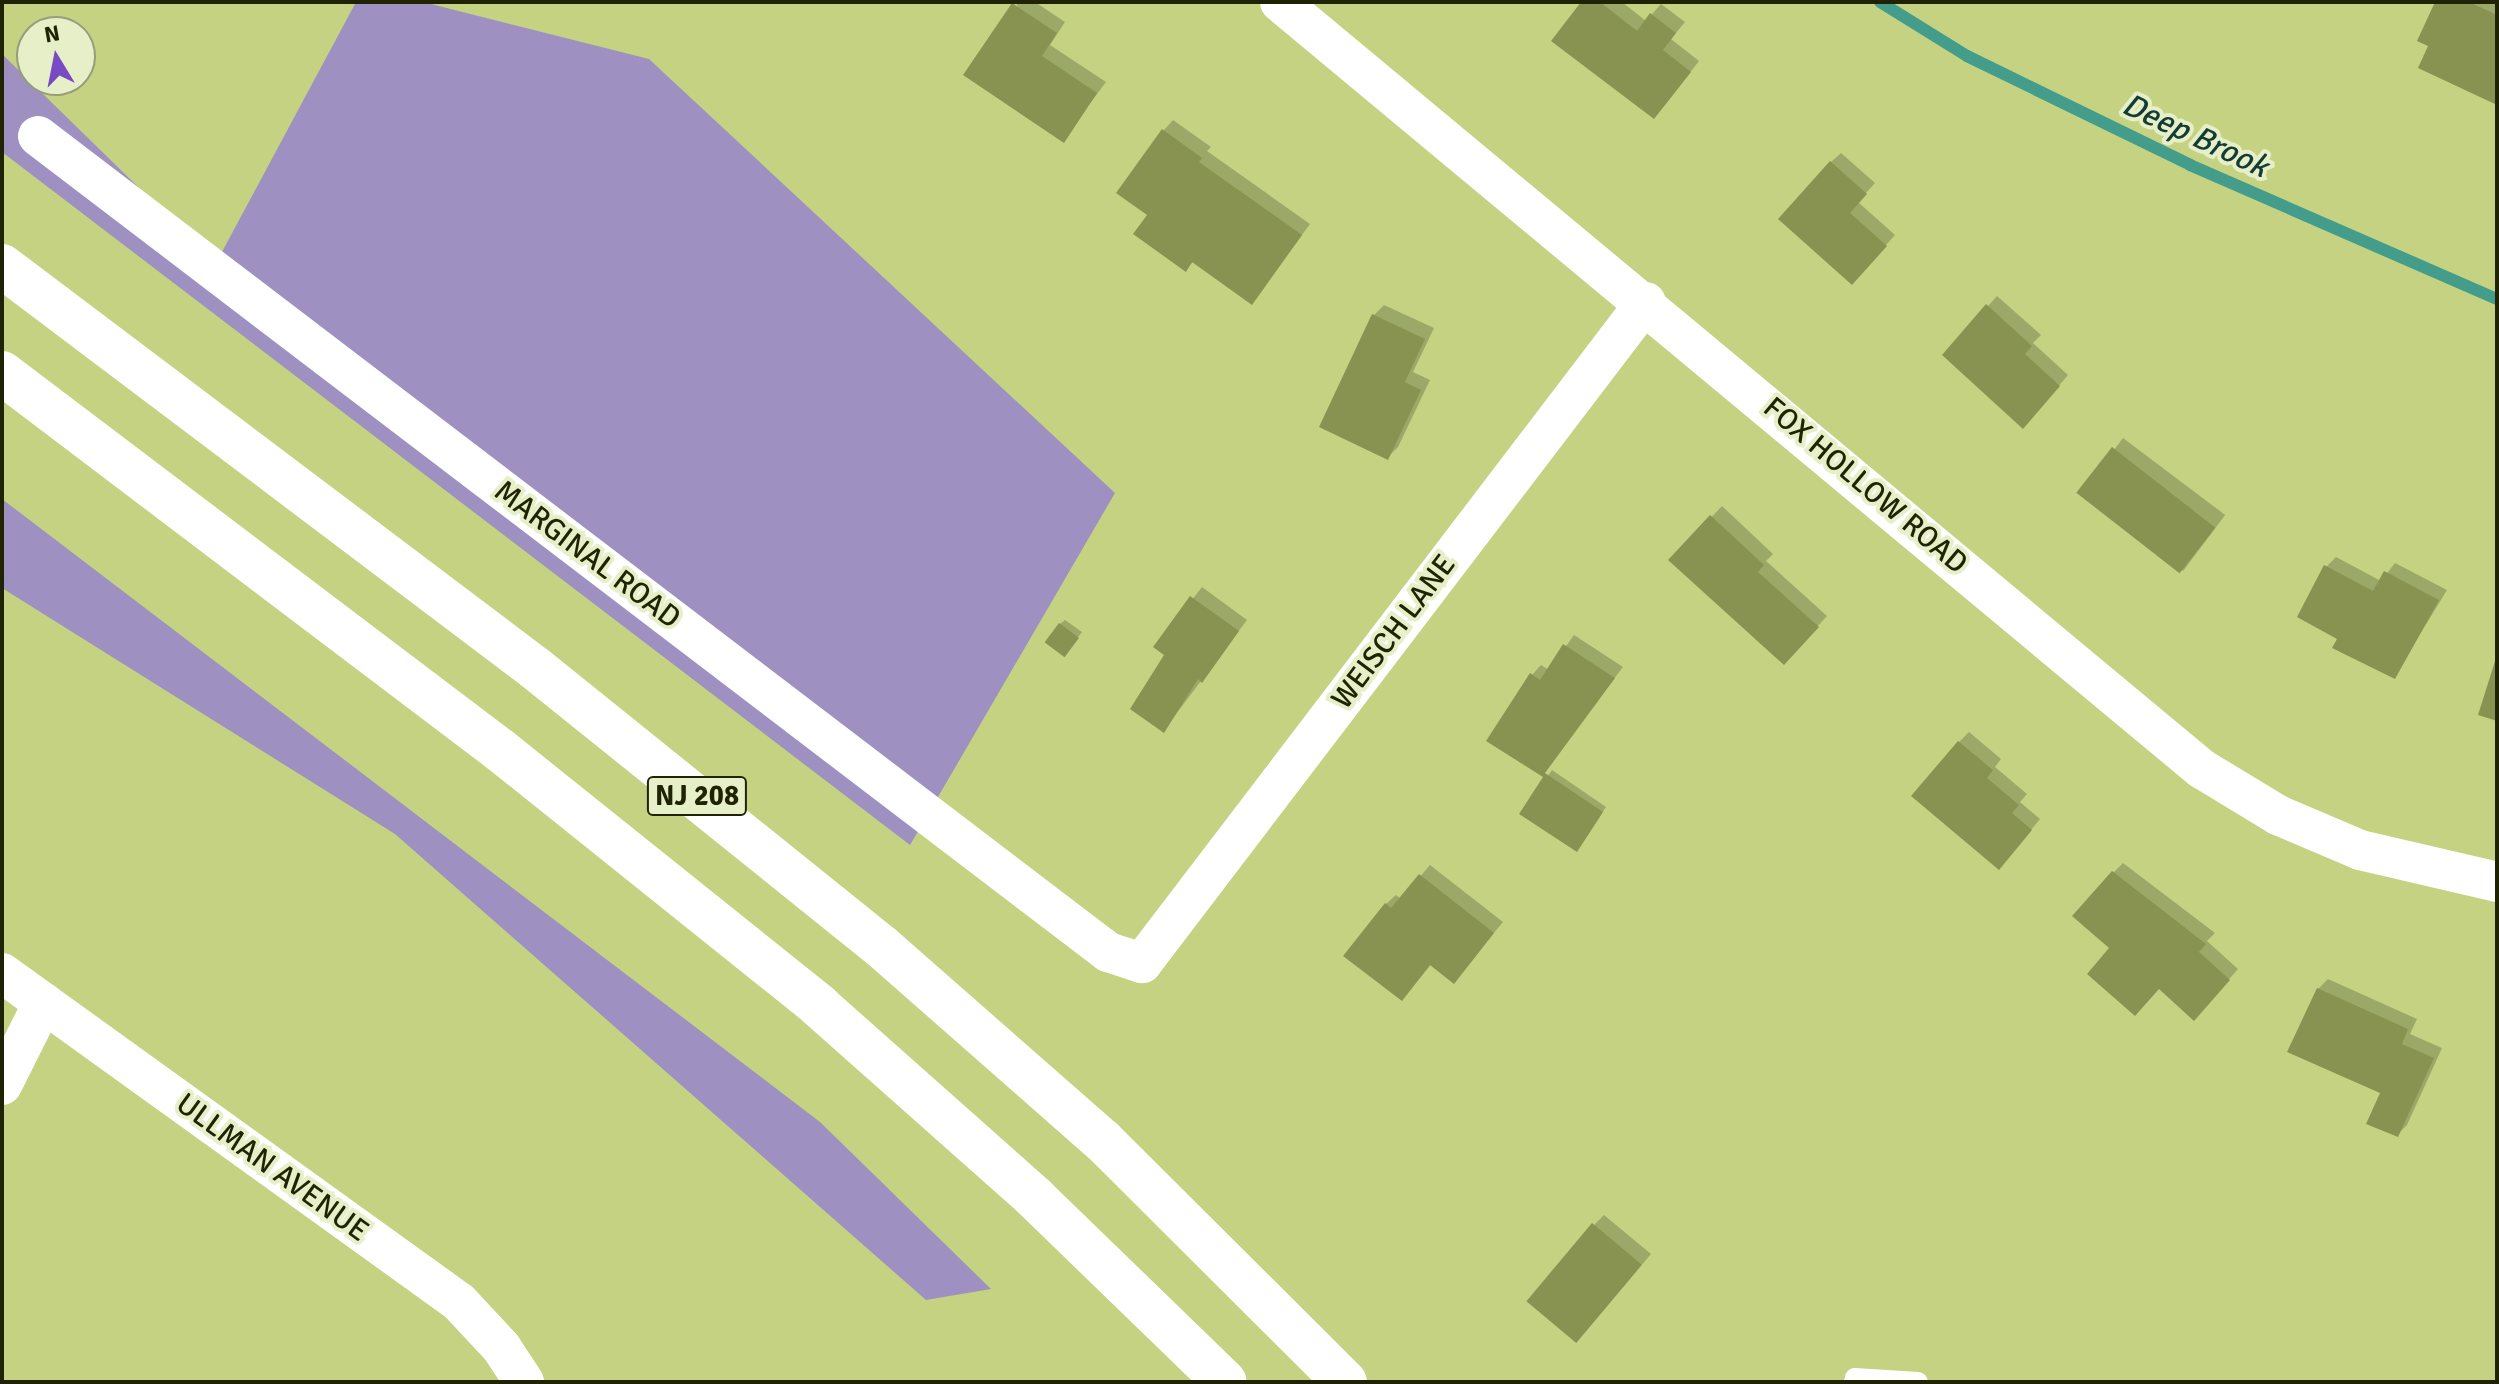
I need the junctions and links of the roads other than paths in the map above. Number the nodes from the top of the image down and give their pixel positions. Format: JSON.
{"nodes":[{"id":1,"x":1280,"y":2,"type":"edge"},
{"id":2,"x":38,"y":136,"type":"dead end"},
{"id":3,"x":2,"y":266,"type":"edge"},
{"id":4,"x":1646,"y":302,"type":"junction"},
{"id":5,"x":2,"y":373,"type":"edge"},
{"id":6,"x":2497,"y":882,"type":"edge"},
{"id":7,"x":1142,"y":963,"type":"joint"},
{"id":8,"x":2,"y":973,"type":"edge"},
{"id":9,"x":43,"y":1003,"type":"junction"},
{"id":10,"x":2,"y":1085,"type":"edge"},
{"id":11,"x":524,"y":1382,"type":"edge"},
{"id":12,"x":1225,"y":1382,"type":"edge"},
{"id":13,"x":1345,"y":1382,"type":"edge"},
{"id":14,"x":1854,"y":1382,"type":"edge"},
{"id":15,"x":1918,"y":1382,"type":"edge"}],
"edges":[{"from":1,"to":4,"type":"street","name":"FOX HOLLOW ROAD"},
{"from":2,"to":7,"type":"street","name":"MARGINAL ROAD"},
{"from":3,"to":13,"type":"highway","number":"NJ 208"},
{"from":4,"to":6,"type":"street","name":"FOX HOLLOW ROAD"},
{"from":4,"to":7,"type":"street","name":"WEISCH LANE"},
{"from":5,"to":12,"type":"highway","number":"NJ 208"},
{"from":8,"to":9,"type":"street","name":"ULLMAN AVENUE"},
{"from":9,"to":10,"type":"street"},
{"from":9,"to":11,"type":"street","name":"ULLMAN AVENUE"},
{"from":14,"to":15,"type":"lane"}]}
